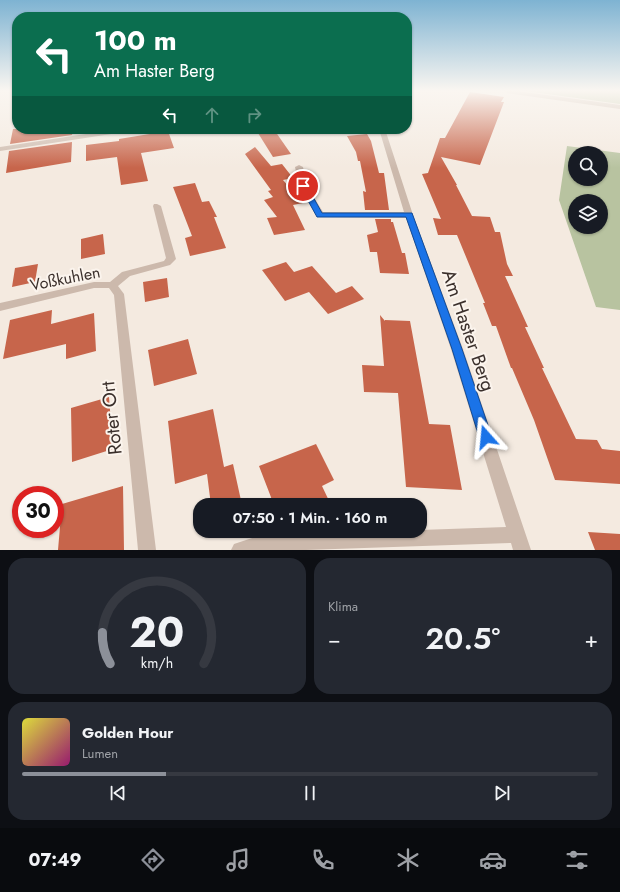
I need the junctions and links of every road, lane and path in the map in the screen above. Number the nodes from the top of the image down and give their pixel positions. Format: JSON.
{"nodes":[{"id":1,"x":84,"y":134,"type":"edge"},
{"id":2,"x":384,"y":134,"type":"edge"},
{"id":3,"x":0,"y":149,"type":"edge"},
{"id":4,"x":299,"y":167,"type":"dead end"},
{"id":5,"x":157,"y":206,"type":"dead end"},
{"id":6,"x":409,"y":215,"type":"junction"},
{"id":7,"x":112,"y":285,"type":"junction"},
{"id":8,"x":0,"y":307,"type":"edge"},
{"id":9,"x":519,"y":543,"type":"edge"},
{"id":10,"x":147,"y":550,"type":"edge"},
{"id":11,"x":240,"y":550,"type":"edge"}],
"edges":[{"from":1,"to":3,"type":"street"},
{"from":2,"to":6,"type":"street","name":"Am Haster Berg"},
{"from":4,"to":6,"type":"street"},
{"from":5,"to":7,"type":"street","name":"Voßkuhlen"},
{"from":6,"to":9,"type":"street","name":"Am Haster Berg"},
{"from":7,"to":8,"type":"street","name":"Voßkuhlen"},
{"from":7,"to":10,"type":"street","name":"Roter Ort"},
{"from":9,"to":11,"type":"street"}]}
